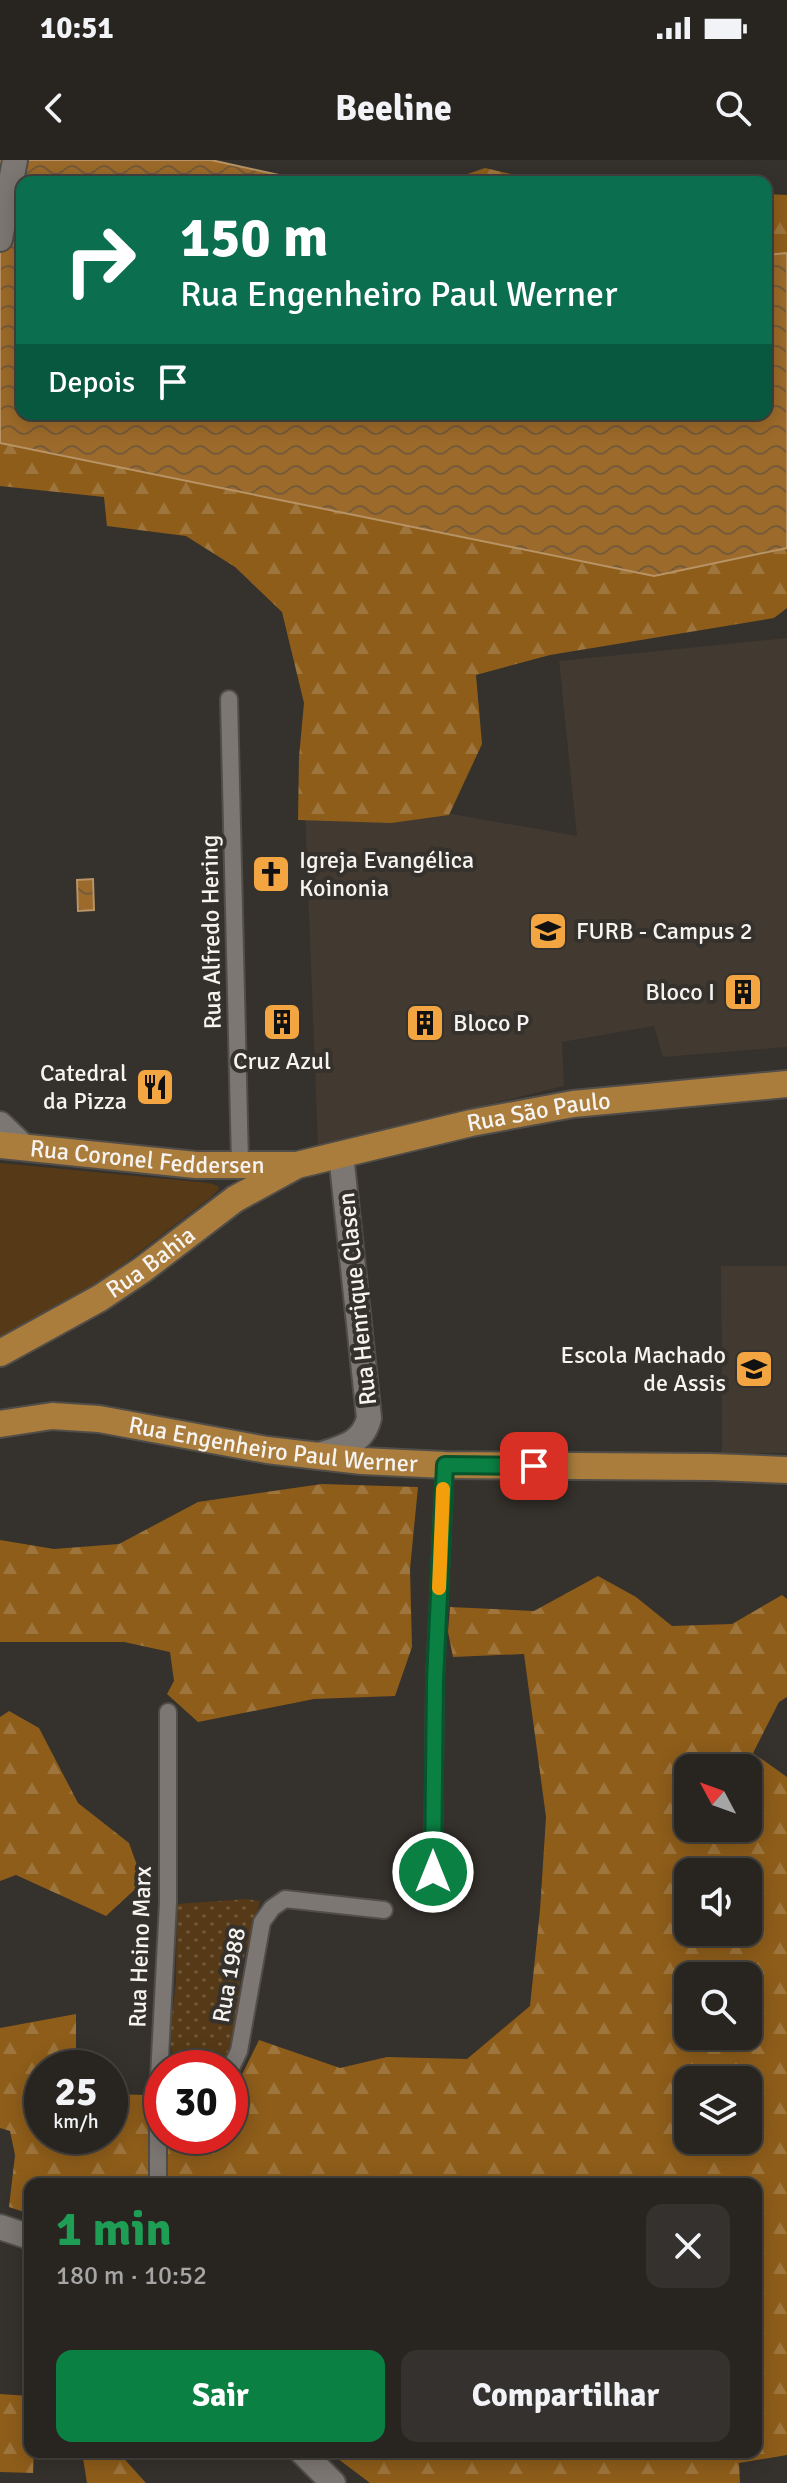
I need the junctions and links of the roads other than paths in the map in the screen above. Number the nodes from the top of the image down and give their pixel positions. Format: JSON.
{"nodes":[{"id":1,"x":15,"y":160,"type":"edge"},
{"id":2,"x":0,"y":239,"type":"edge"},
{"id":3,"x":229,"y":699,"type":"dead end"},
{"id":4,"x":787,"y":1084,"type":"edge"},
{"id":5,"x":0,"y":1124,"type":"edge"},
{"id":6,"x":11,"y":1145,"type":"edge"},
{"id":7,"x":341,"y":1154,"type":"junction"},
{"id":8,"x":240,"y":1163,"type":"junction"},
{"id":9,"x":297,"y":1165,"type":"junction"},
{"id":10,"x":0,"y":1353,"type":"edge"},
{"id":11,"x":0,"y":1424,"type":"edge"},
{"id":12,"x":313,"y":1457,"type":"junction"},
{"id":13,"x":445,"y":1465,"type":"junction"},
{"id":14,"x":787,"y":1470,"type":"edge"},
{"id":15,"x":168,"y":1712,"type":"dead end"},
{"id":16,"x":433,"y":1872,"type":"dead end"},
{"id":17,"x":384,"y":1910,"type":"dead end"},
{"id":18,"x":162,"y":2050,"type":"edge"},
{"id":19,"x":239,"y":2050,"type":"edge"},
{"id":20,"x":159,"y":2154,"type":"edge"},
{"id":21,"x":158,"y":2178,"type":"edge"},
{"id":22,"x":0,"y":2227,"type":"edge"},
{"id":23,"x":24,"y":2235,"type":"edge"},
{"id":24,"x":308,"y":2458,"type":"edge"},
{"id":25,"x":333,"y":2483,"type":"edge"}],
"edges":[{"from":1,"to":2,"type":"street"},
{"from":3,"to":8,"type":"street","name":"Rua Alfredo Hering"},
{"from":4,"to":7,"type":"main road","name":"Rua São Paulo"},
{"from":5,"to":6,"type":"street"},
{"from":6,"to":8,"type":"main road","name":"Rua Coronel Feddersen"},
{"from":7,"to":9,"type":"main road","name":"Rua São Paulo"},
{"from":7,"to":12,"type":"street","name":"Rua Henrique Clasen"},
{"from":8,"to":9,"type":"main road","name":"Rua Coronel Feddersen"},
{"from":9,"to":10,"type":"main road","name":"Rua Bahia"},
{"from":11,"to":12,"type":"main road","name":"Rua Engenheiro Paul Werner"},
{"from":12,"to":13,"type":"main road","name":"Rua Engenheiro Paul Werner"},
{"from":13,"to":14,"type":"main road","name":"Rua Engenheiro Paul Werner"},
{"from":13,"to":16,"type":"street"},
{"from":15,"to":18,"type":"street","name":"Rua Heino Marx"},
{"from":17,"to":19,"type":"street","name":"Rua 1988"},
{"from":20,"to":21,"type":"street","name":"Rua Heino Marx"},
{"from":22,"to":23,"type":"street"},
{"from":24,"to":25,"type":"street"}]}
